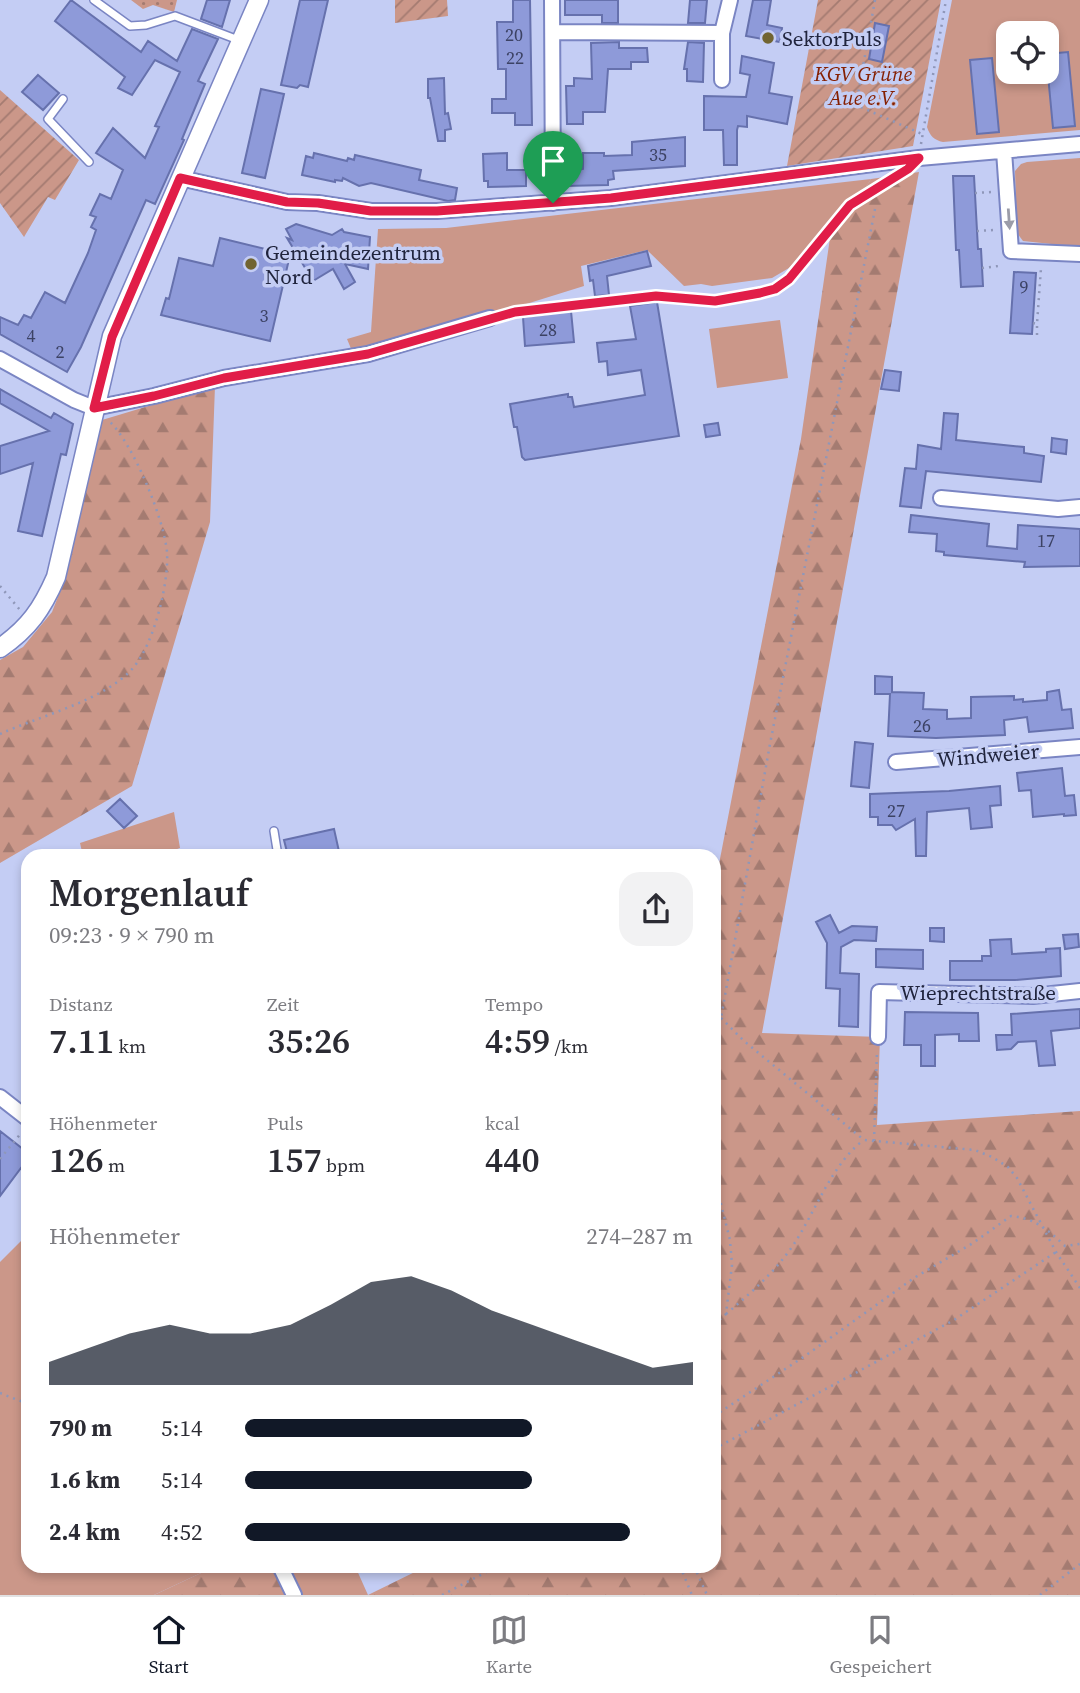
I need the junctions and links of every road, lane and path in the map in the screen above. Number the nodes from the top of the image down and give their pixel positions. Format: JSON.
{"nodes":[{"id":1,"x":94,"y":0,"type":"edge"},
{"id":2,"x":259,"y":0,"type":"edge"},
{"id":3,"x":552,"y":0,"type":"edge"},
{"id":4,"x":730,"y":0,"type":"edge"},
{"id":5,"x":875,"y":0,"type":"edge"},
{"id":6,"x":946,"y":0,"type":"edge"},
{"id":7,"x":553,"y":32,"type":"junction"},
{"id":8,"x":722,"y":33,"type":"junction"},
{"id":9,"x":241,"y":41,"type":"junction"},
{"id":10,"x":722,"y":80,"type":"dead end"},
{"id":11,"x":63,"y":99,"type":"dead end"},
{"id":12,"x":922,"y":134,"type":"junction"},
{"id":13,"x":1080,"y":144,"type":"edge"},
{"id":14,"x":1004,"y":151,"type":"junction"},
{"id":15,"x":919,"y":158,"type":"junction"},
{"id":16,"x":89,"y":162,"type":"dead end"},
{"id":17,"x":180,"y":178,"type":"junction"},
{"id":18,"x":877,"y":187,"type":"junction"},
{"id":19,"x":553,"y":203,"type":"junction"},
{"id":20,"x":1011,"y":251,"type":"junction"},
{"id":21,"x":1042,"y":252,"type":"junction"},
{"id":22,"x":1080,"y":254,"type":"edge"},
{"id":23,"x":982,"y":268,"type":"dead end"},
{"id":24,"x":490,"y":318,"type":"joint"},
{"id":25,"x":1037,"y":335,"type":"dead end"},
{"id":26,"x":0,"y":359,"type":"edge"},
{"id":27,"x":94,"y":408,"type":"junction"},
{"id":28,"x":941,"y":498,"type":"dead end"},
{"id":29,"x":1080,"y":507,"type":"edge"},
{"id":30,"x":0,"y":586,"type":"edge"},
{"id":31,"x":29,"y":622,"type":"junction"},
{"id":32,"x":0,"y":648,"type":"edge"},
{"id":33,"x":0,"y":734,"type":"edge"},
{"id":34,"x":1080,"y":747,"type":"edge"},
{"id":35,"x":897,"y":762,"type":"dead end"},
{"id":36,"x":274,"y":831,"type":"dead end"},
{"id":37,"x":277,"y":849,"type":"edge"},
{"id":38,"x":1080,"y":991,"type":"edge"},
{"id":39,"x":721,"y":1013,"type":"edge"},
{"id":40,"x":721,"y":1019,"type":"edge"},
{"id":41,"x":878,"y":1037,"type":"joint"},
{"id":42,"x":0,"y":1097,"type":"edge"},
{"id":43,"x":21,"y":1115,"type":"edge"},
{"id":44,"x":21,"y":1131,"type":"edge"},
{"id":45,"x":864,"y":1140,"type":"junction"},
{"id":46,"x":874,"y":1142,"type":"junction"},
{"id":47,"x":0,"y":1160,"type":"edge"},
{"id":48,"x":721,"y":1204,"type":"edge"},
{"id":49,"x":1042,"y":1225,"type":"junction"},
{"id":50,"x":1080,"y":1244,"type":"edge"},
{"id":51,"x":1056,"y":1252,"type":"junction"},
{"id":52,"x":1080,"y":1288,"type":"edge"},
{"id":53,"x":726,"y":1314,"type":"junction"},
{"id":54,"x":721,"y":1319,"type":"edge"},
{"id":55,"x":0,"y":1393,"type":"edge"},
{"id":56,"x":21,"y":1401,"type":"edge"},
{"id":57,"x":721,"y":1411,"type":"edge"},
{"id":58,"x":721,"y":1446,"type":"edge"},
{"id":59,"x":1080,"y":1564,"type":"edge"},
{"id":60,"x":283,"y":1573,"type":"edge"},
{"id":61,"x":484,"y":1573,"type":"edge"},
{"id":62,"x":683,"y":1573,"type":"edge"},
{"id":63,"x":697,"y":1573,"type":"edge"},
{"id":64,"x":294,"y":1595,"type":"edge"},
{"id":65,"x":442,"y":1595,"type":"edge"},
{"id":66,"x":692,"y":1595,"type":"edge"},
{"id":67,"x":706,"y":1595,"type":"edge"},
{"id":68,"x":1040,"y":1595,"type":"edge"}],
"edges":[{"from":1,"to":9,"type":"lane"},
{"from":2,"to":9,"type":"street"},
{"from":3,"to":7,"type":"street"},
{"from":4,"to":8,"type":"street"},
{"from":5,"to":12,"type":"path"},
{"from":6,"to":12,"type":"path"},
{"from":7,"to":8,"type":"street"},
{"from":7,"to":19,"type":"street"},
{"from":8,"to":10,"type":"street"},
{"from":9,"to":17,"type":"street"},
{"from":11,"to":16,"type":"lane"},
{"from":12,"to":15,"type":"path"},
{"from":13,"to":14,"type":"street"},
{"from":14,"to":15,"type":"street"},
{"from":14,"to":20,"type":"street","one_way":true},
{"from":15,"to":18,"type":"lane"},
{"from":15,"to":19,"type":"street"},
{"from":17,"to":19,"type":"street"},
{"from":17,"to":27,"type":"street"},
{"from":18,"to":24,"type":"lane"},
{"from":18,"to":39,"type":"path"},
{"from":20,"to":21,"type":"street"},
{"from":20,"to":23,"type":"path"},
{"from":21,"to":22,"type":"street"},
{"from":21,"to":25,"type":"path"},
{"from":24,"to":27,"type":"street"},
{"from":26,"to":27,"type":"street"},
{"from":27,"to":31,"type":"street"},
{"from":27,"to":33,"type":"path"},
{"from":28,"to":29,"type":"street"},
{"from":30,"to":31,"type":"path"},
{"from":31,"to":32,"type":"street"},
{"from":34,"to":35,"type":"street","name":"Windweier"},
{"from":36,"to":37,"type":"lane"},
{"from":38,"to":41,"type":"street","name":"Wieprechtstraße"},
{"from":40,"to":45,"type":"path"},
{"from":41,"to":46,"type":"path"},
{"from":42,"to":43,"type":"street"},
{"from":44,"to":47,"type":"path"},
{"from":45,"to":46,"type":"path"},
{"from":45,"to":53,"type":"path"},
{"from":46,"to":49,"type":"path"},
{"from":48,"to":53,"type":"path"},
{"from":49,"to":50,"type":"path"},
{"from":49,"to":51,"type":"path"},
{"from":49,"to":57,"type":"path"},
{"from":51,"to":52,"type":"path"},
{"from":51,"to":58,"type":"path"},
{"from":53,"to":54,"type":"path"},
{"from":55,"to":56,"type":"path"},
{"from":59,"to":68,"type":"path"},
{"from":60,"to":64,"type":"street"},
{"from":61,"to":65,"type":"path"},
{"from":62,"to":66,"type":"path"},
{"from":63,"to":67,"type":"path"}]}
